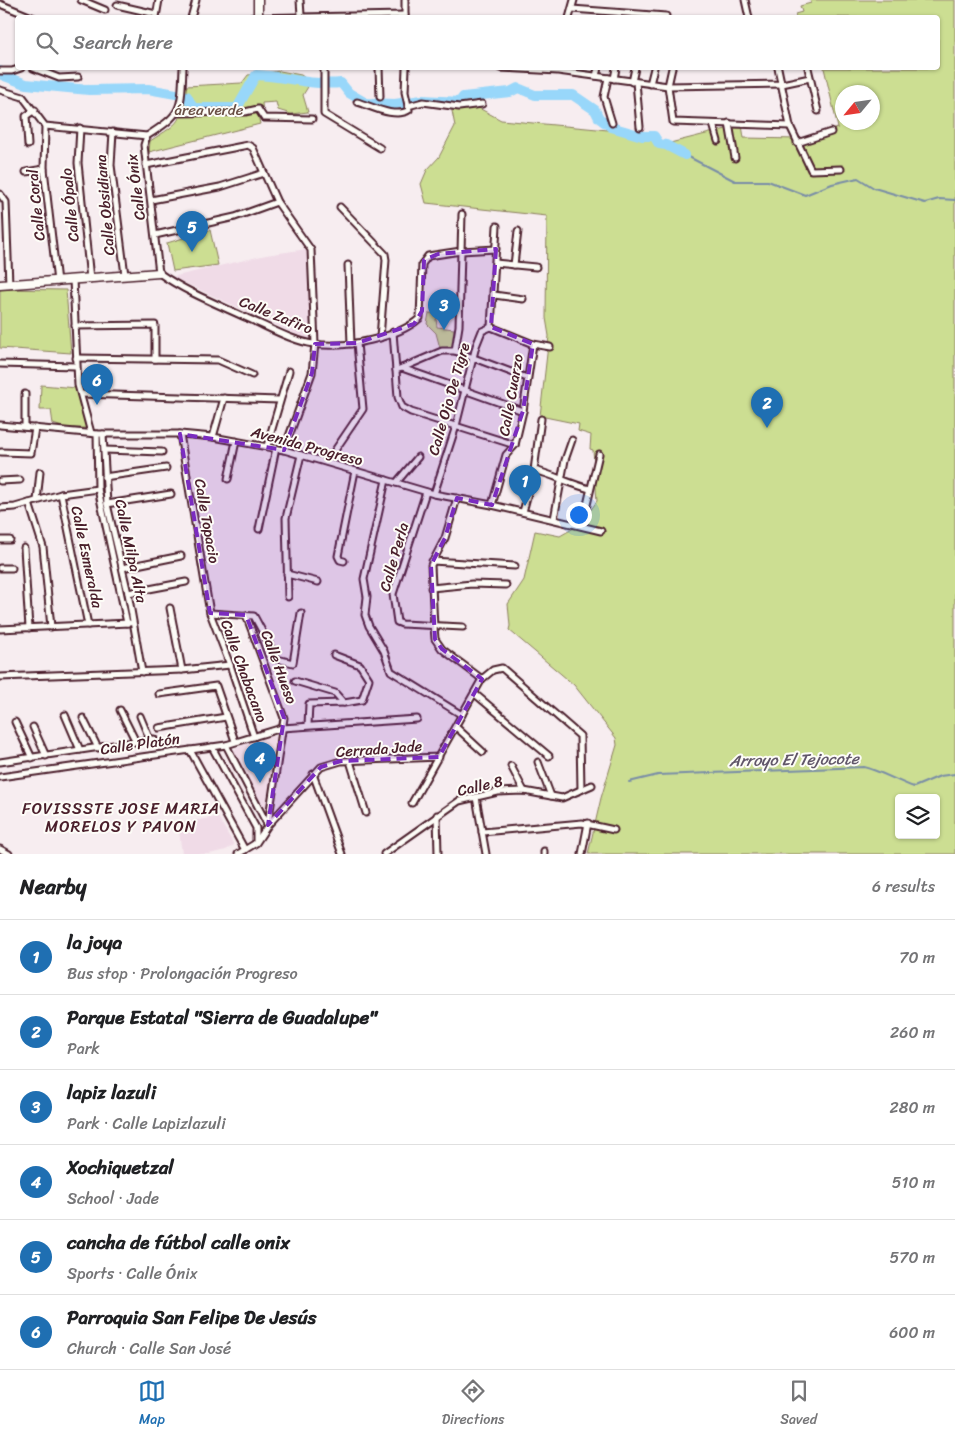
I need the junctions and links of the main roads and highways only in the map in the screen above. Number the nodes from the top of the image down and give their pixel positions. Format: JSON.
{"nodes":[{"id":1,"x":258,"y":0,"type":"edge"},
{"id":2,"x":258,"y":15,"type":"edge"},
{"id":3,"x":159,"y":273,"type":"road end"},
{"id":4,"x":0,"y":285,"type":"edge"}],
"edges":[{"from":1,"to":2,"type":"main road"},
{"from":3,"to":4,"type":"main road"}]}
